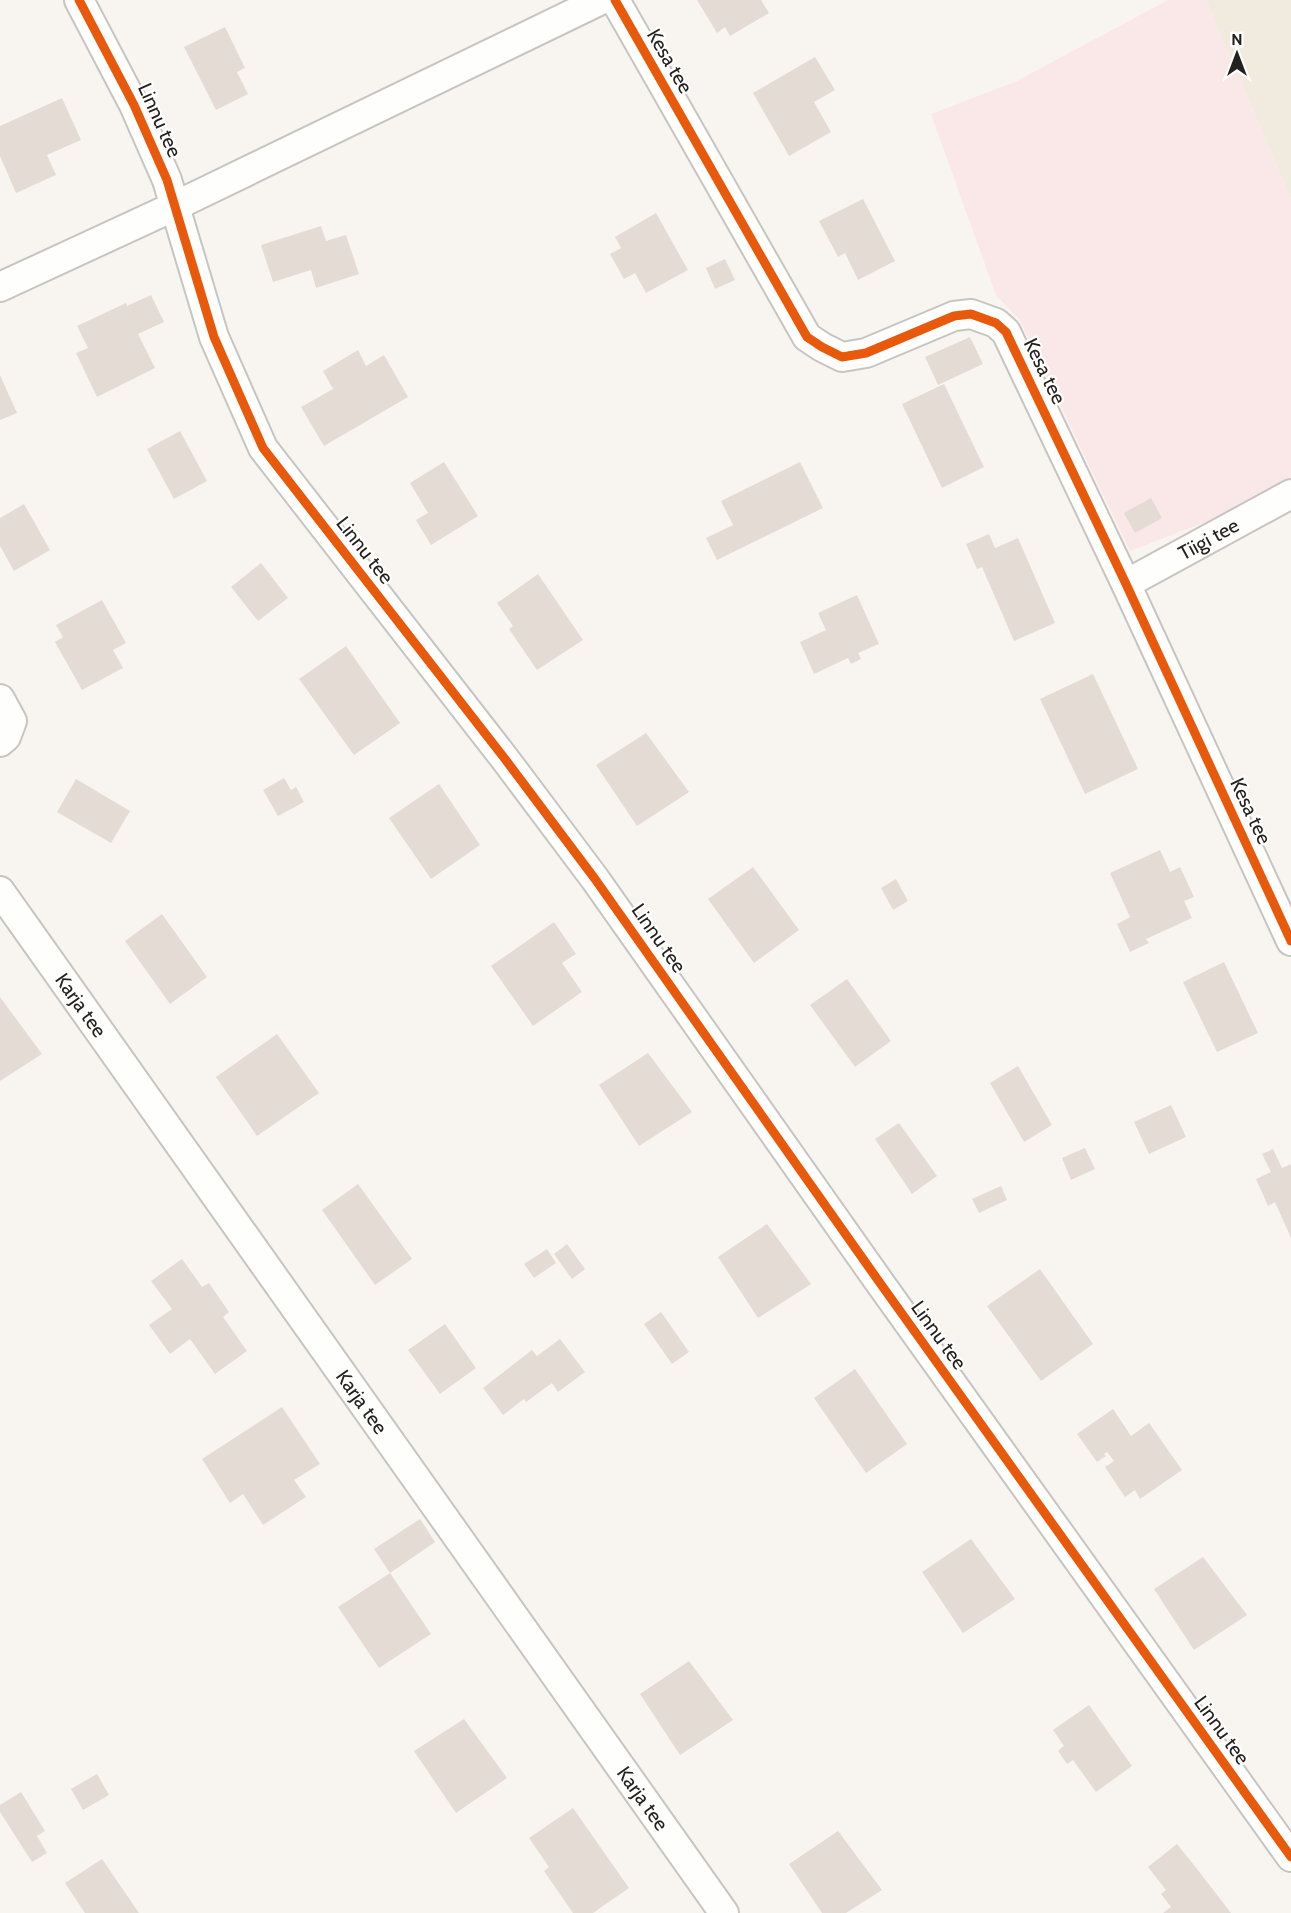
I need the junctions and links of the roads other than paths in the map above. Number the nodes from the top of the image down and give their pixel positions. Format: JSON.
{"nodes":[{"id":1,"x":79,"y":0,"type":"edge"},
{"id":2,"x":601,"y":0,"type":"edge"},
{"id":3,"x":615,"y":0,"type":"edge"},
{"id":4,"x":173,"y":207,"type":"junction"},
{"id":5,"x":0,"y":287,"type":"edge"},
{"id":6,"x":1291,"y":495,"type":"edge"},
{"id":7,"x":1126,"y":584,"type":"junction"},
{"id":8,"x":0,"y":699,"type":"edge"},
{"id":9,"x":0,"y":742,"type":"edge"},
{"id":10,"x":0,"y":891,"type":"edge"},
{"id":11,"x":1291,"y":941,"type":"edge"},
{"id":12,"x":1291,"y":1857,"type":"edge"},
{"id":13,"x":724,"y":1913,"type":"edge"}],
"edges":[{"from":1,"to":4,"type":"street","name":"Linnu tee"},
{"from":2,"to":4,"type":"street"},
{"from":3,"to":7,"type":"street","name":"Kesa tee"},
{"from":4,"to":5,"type":"street"},
{"from":4,"to":12,"type":"street","name":"Linnu tee"},
{"from":6,"to":7,"type":"street","name":"Tiigi tee"},
{"from":7,"to":11,"type":"street","name":"Kesa tee"},
{"from":8,"to":9,"type":"street"},
{"from":10,"to":13,"type":"street","name":"Karja tee"}]}
